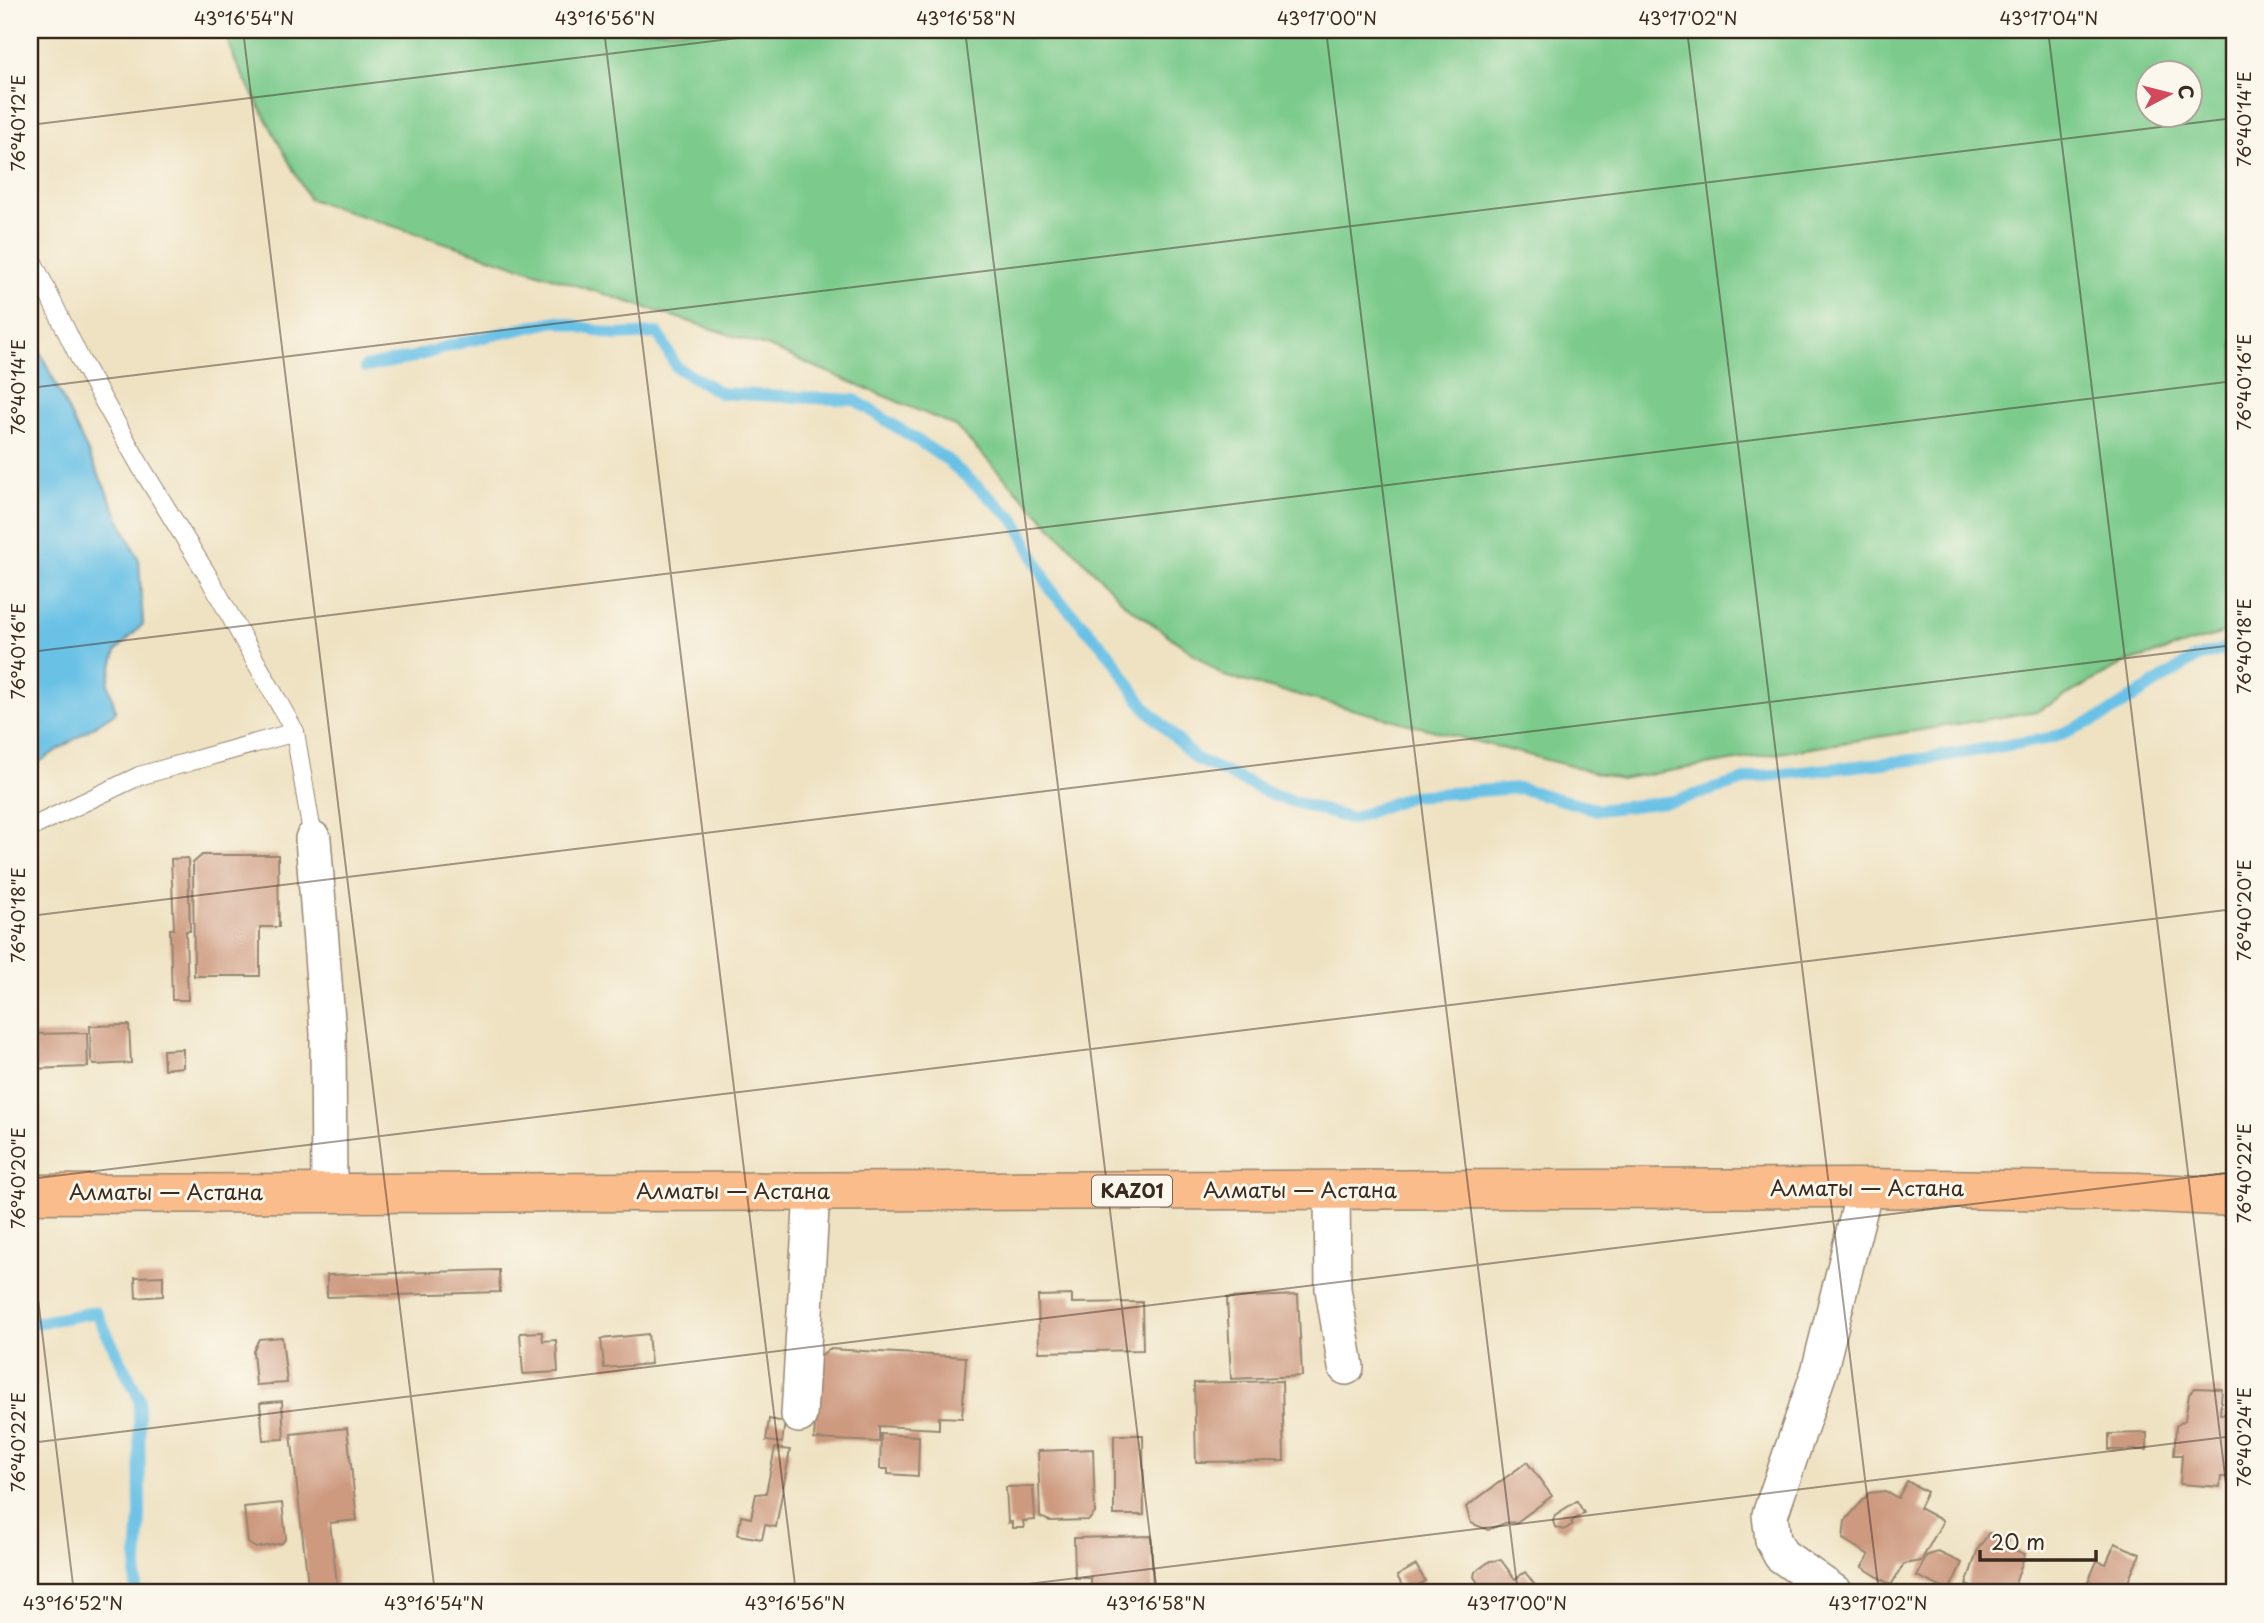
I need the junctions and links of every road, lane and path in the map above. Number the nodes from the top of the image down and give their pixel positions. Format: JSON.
{"nodes":[{"id":1,"x":30,"y":256,"type":"edge"},
{"id":2,"x":295,"y":732,"type":"junction"},
{"id":3,"x":30,"y":828,"type":"edge"},
{"id":4,"x":313,"y":839,"type":"joint"},
{"id":5,"x":1865,"y":1188,"type":"junction"},
{"id":6,"x":812,"y":1191,"type":"junction"},
{"id":7,"x":1332,"y":1191,"type":"junction"},
{"id":8,"x":330,"y":1193,"type":"junction"},
{"id":9,"x":30,"y":1194,"type":"edge"},
{"id":10,"x":2234,"y":1197,"type":"edge"},
{"id":11,"x":1346,"y":1367,"type":"dead end"},
{"id":12,"x":799,"y":1415,"type":"dead end"},
{"id":13,"x":1835,"y":1593,"type":"edge"}],
"edges":[{"from":1,"to":2,"type":"lane"},
{"from":2,"to":3,"type":"lane"},
{"from":2,"to":4,"type":"lane"},
{"from":4,"to":8,"type":"street"},
{"from":5,"to":7,"type":"highway","name":"Алматы — Астана","number":"KАZ01"},
{"from":5,"to":10,"type":"highway","name":"Алматы — Астана","number":"KАZ01"},
{"from":5,"to":13,"type":"street"},
{"from":6,"to":7,"type":"highway","name":"Алматы — Астана","number":"KАZ01"},
{"from":6,"to":8,"type":"highway","name":"Алматы — Астана","number":"KАZ01"},
{"from":6,"to":12,"type":"street"},
{"from":7,"to":11,"type":"street"},
{"from":8,"to":9,"type":"highway","name":"Алматы — Астана","number":"KАZ01"}]}
